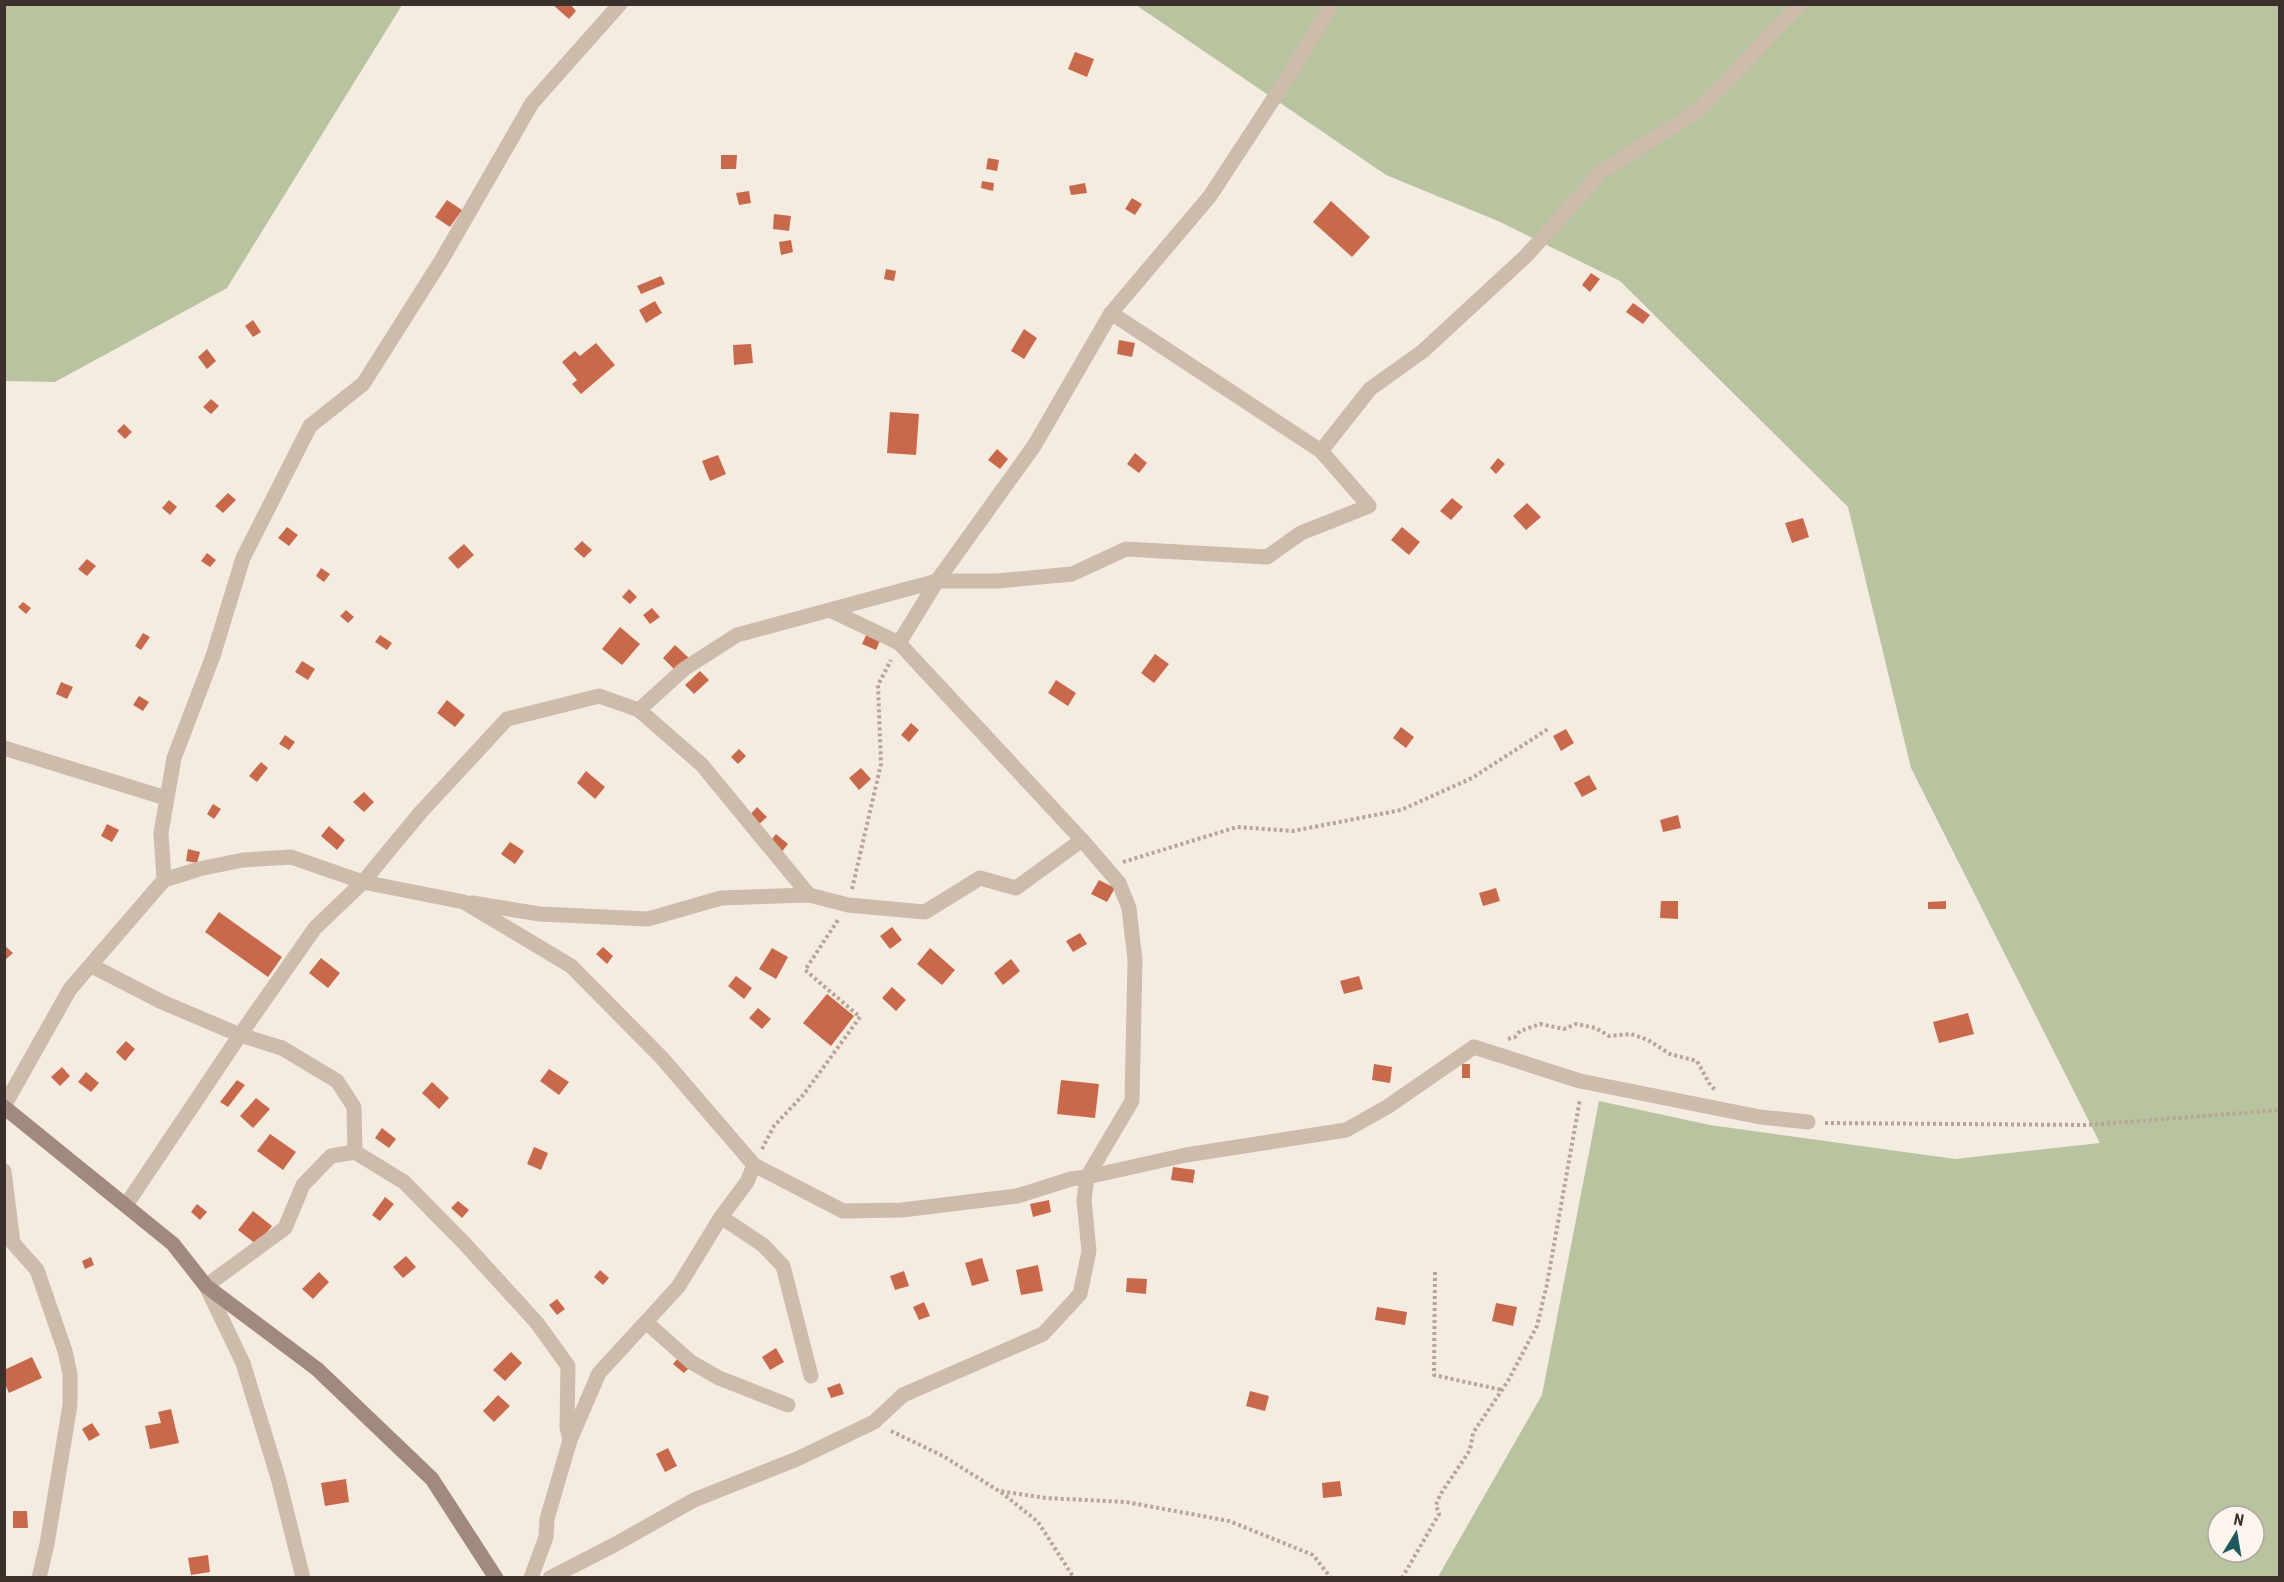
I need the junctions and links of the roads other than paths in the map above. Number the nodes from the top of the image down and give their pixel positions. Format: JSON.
{"nodes":[{"id":1,"x":620,"y":4,"type":"edge"},
{"id":2,"x":1332,"y":4,"type":"edge"},
{"id":3,"x":1800,"y":4,"type":"edge"},
{"id":4,"x":1111,"y":313,"type":"junction"},
{"id":5,"x":1321,"y":451,"type":"junction"},
{"id":6,"x":937,"y":581,"type":"junction"},
{"id":7,"x":832,"y":611,"type":"junction"},
{"id":8,"x":899,"y":643,"type":"junction"},
{"id":9,"x":639,"y":710,"type":"junction"},
{"id":10,"x":4,"y":748,"type":"edge"},
{"id":11,"x":166,"y":798,"type":"junction"},
{"id":12,"x":1082,"y":840,"type":"junction"},
{"id":13,"x":164,"y":880,"type":"junction"},
{"id":14,"x":363,"y":882,"type":"junction"},
{"id":15,"x":809,"y":896,"type":"junction"},
{"id":16,"x":464,"y":902,"type":"junction"},
{"id":17,"x":93,"y":966,"type":"junction"},
{"id":18,"x":240,"y":1035,"type":"junction"},
{"id":19,"x":4,"y":1106,"type":"edge"},
{"id":20,"x":1808,"y":1122,"type":"road end"},
{"id":21,"x":355,"y":1152,"type":"junction"},
{"id":22,"x":754,"y":1165,"type":"junction"},
{"id":23,"x":4,"y":1171,"type":"edge"},
{"id":24,"x":1087,"y":1177,"type":"junction"},
{"id":25,"x":126,"y":1205,"type":"junction"},
{"id":26,"x":721,"y":1217,"type":"junction"},
{"id":27,"x":206,"y":1286,"type":"junction"},
{"id":28,"x":647,"y":1323,"type":"junction"},
{"id":29,"x":811,"y":1376,"type":"dead end"},
{"id":30,"x":788,"y":1405,"type":"dead end"},
{"id":31,"x":570,"y":1440,"type":"junction"},
{"id":32,"x":39,"y":1578,"type":"edge"},
{"id":33,"x":303,"y":1578,"type":"edge"},
{"id":34,"x":496,"y":1578,"type":"edge"},
{"id":35,"x":531,"y":1578,"type":"edge"},
{"id":36,"x":550,"y":1578,"type":"edge"}],
"edges":[{"from":1,"to":11,"type":"street"},
{"from":2,"to":4,"type":"street"},
{"from":3,"to":5,"type":"street"},
{"from":4,"to":5,"type":"street"},
{"from":4,"to":6,"type":"street"},
{"from":5,"to":6,"type":"street"},
{"from":6,"to":7,"type":"street"},
{"from":6,"to":8,"type":"street"},
{"from":7,"to":8,"type":"street"},
{"from":7,"to":9,"type":"street"},
{"from":8,"to":12,"type":"street"},
{"from":9,"to":14,"type":"street"},
{"from":9,"to":15,"type":"street"},
{"from":10,"to":11,"type":"street"},
{"from":11,"to":13,"type":"street"},
{"from":12,"to":15,"type":"street"},
{"from":12,"to":24,"type":"street"},
{"from":13,"to":14,"type":"street"},
{"from":13,"to":17,"type":"street"},
{"from":14,"to":16,"type":"street"},
{"from":14,"to":18,"type":"street"},
{"from":15,"to":16,"type":"street"},
{"from":16,"to":22,"type":"street"},
{"from":17,"to":18,"type":"street"},
{"from":17,"to":19,"type":"street"},
{"from":18,"to":21,"type":"street"},
{"from":18,"to":25,"type":"street"},
{"from":19,"to":25,"type":"street"},
{"from":20,"to":24,"type":"street"},
{"from":21,"to":27,"type":"street"},
{"from":21,"to":31,"type":"street"},
{"from":22,"to":24,"type":"street"},
{"from":22,"to":26,"type":"street"},
{"from":23,"to":32,"type":"street"},
{"from":24,"to":36,"type":"street"},
{"from":25,"to":27,"type":"street"},
{"from":26,"to":28,"type":"street"},
{"from":26,"to":29,"type":"street"},
{"from":27,"to":33,"type":"street"},
{"from":27,"to":34,"type":"street"},
{"from":28,"to":30,"type":"street"},
{"from":28,"to":31,"type":"street"},
{"from":31,"to":35,"type":"street"}]}
